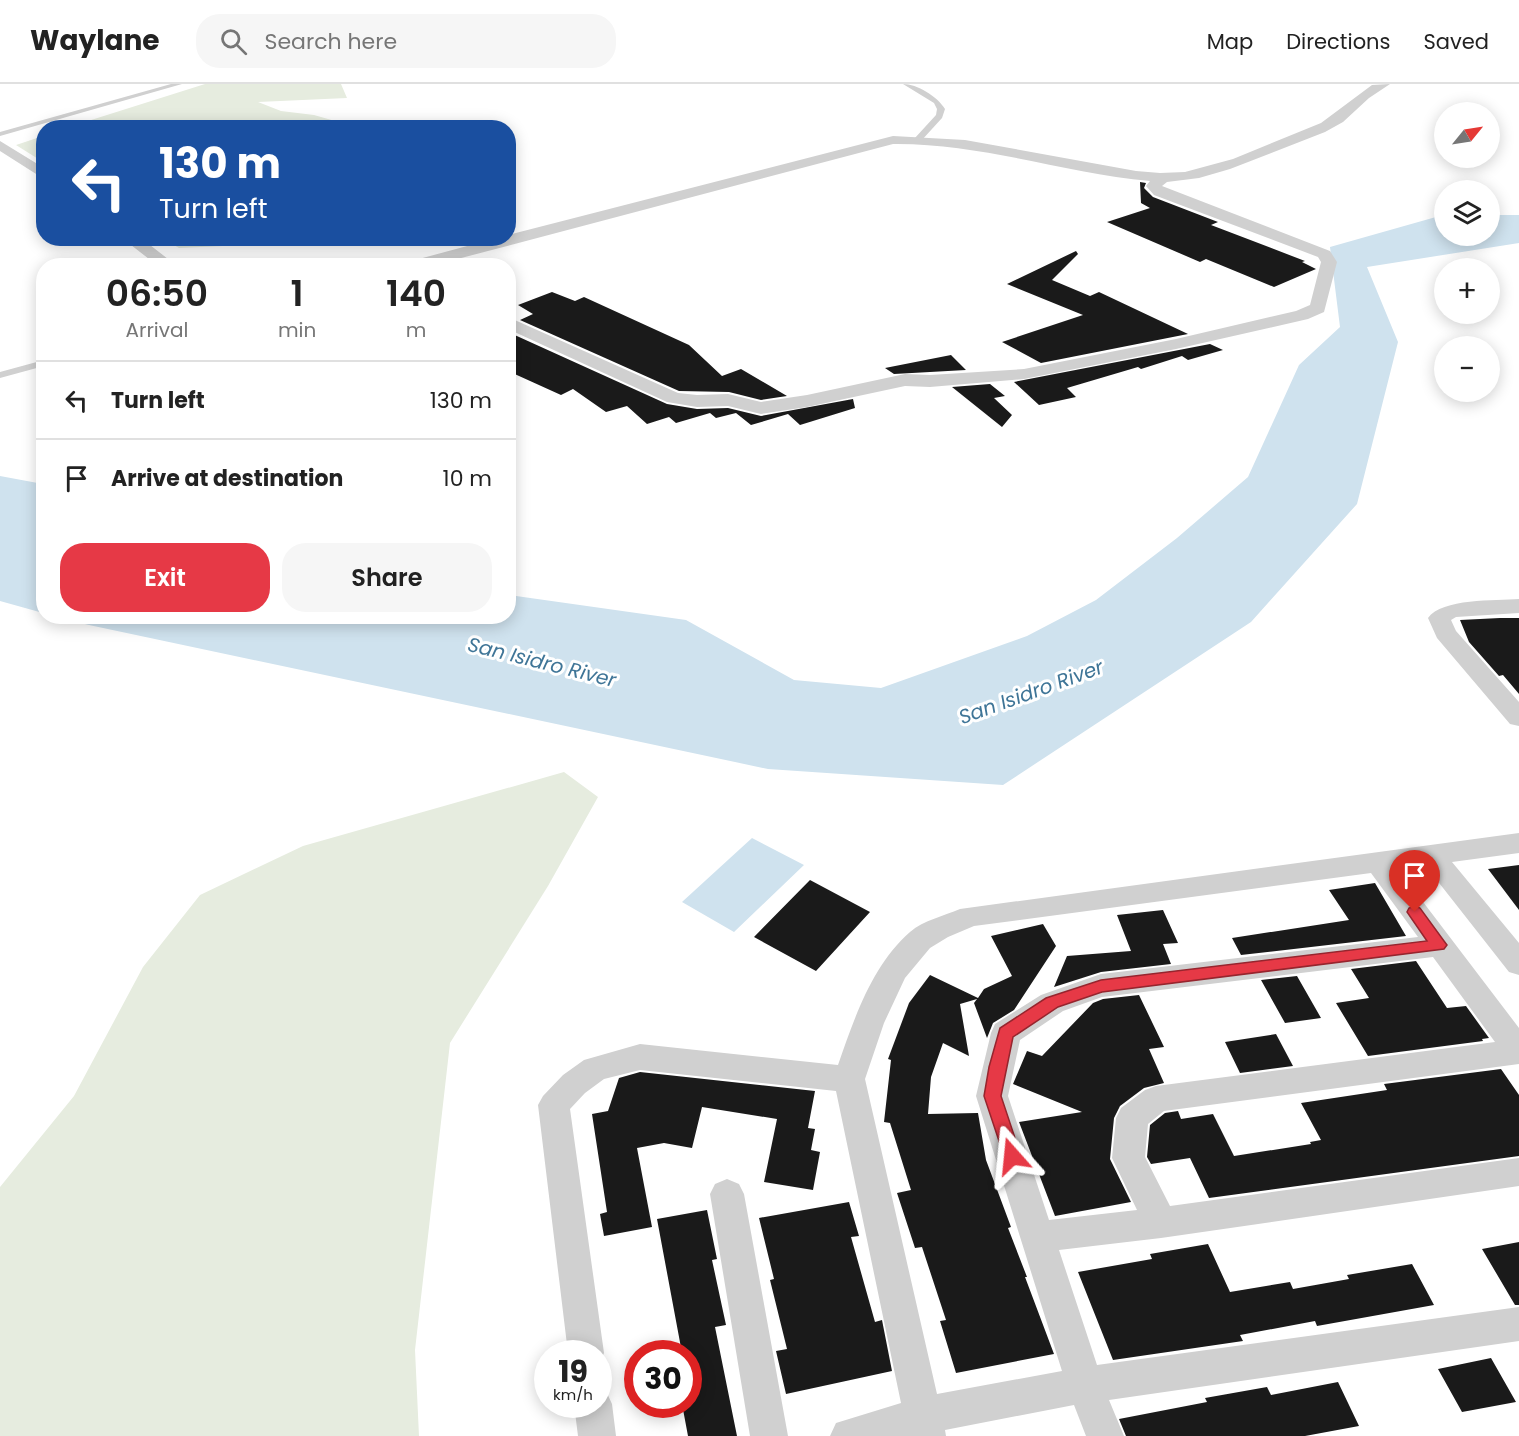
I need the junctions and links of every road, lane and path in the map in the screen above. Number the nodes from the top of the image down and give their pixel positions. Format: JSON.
{"nodes":[{"id":1,"x":179,"y":84,"type":"edge"},
{"id":2,"x":906,"y":84,"type":"edge"},
{"id":3,"x":1384,"y":84,"type":"edge"},
{"id":4,"x":50,"y":120,"type":"edge"},
{"id":5,"x":36,"y":124,"type":"edge"},
{"id":6,"x":0,"y":134,"type":"edge"},
{"id":7,"x":918,"y":139,"type":"junction"},
{"id":8,"x":0,"y":145,"type":"edge"},
{"id":9,"x":36,"y":170,"type":"edge"},
{"id":10,"x":1162,"y":178,"type":"junction"},
{"id":11,"x":516,"y":238,"type":"edge"},
{"id":12,"x":141,"y":246,"type":"edge"},
{"id":13,"x":486,"y":246,"type":"edge"},
{"id":14,"x":158,"y":258,"type":"edge"},
{"id":15,"x":440,"y":258,"type":"edge"},
{"id":16,"x":516,"y":326,"type":"edge"},
{"id":17,"x":36,"y":365,"type":"edge"},
{"id":18,"x":0,"y":375,"type":"edge"},
{"id":19,"x":1519,"y":606,"type":"edge"},
{"id":20,"x":1507,"y":688,"type":"edge"},
{"id":21,"x":1519,"y":718,"type":"edge"},
{"id":22,"x":1519,"y":843,"type":"edge"},
{"id":23,"x":1431,"y":854,"type":"junction"},
{"id":24,"x":1378,"y":862,"type":"junction"},
{"id":25,"x":1439,"y":945,"type":"junction"},
{"id":26,"x":1514,"y":950,"type":"edge"},
{"id":27,"x":1519,"y":1051,"type":"edge"},
{"id":28,"x":849,"y":1078,"type":"junction"},
{"id":29,"x":1519,"y":1172,"type":"edge"},
{"id":30,"x":727,"y":1194,"type":"dead end"},
{"id":31,"x":1161,"y":1222,"type":"junction"},
{"id":32,"x":1039,"y":1237,"type":"junction"},
{"id":33,"x":1519,"y":1324,"type":"edge"},
{"id":34,"x":584,"y":1340,"type":"edge"},
{"id":35,"x":1085,"y":1385,"type":"junction"},
{"id":36,"x":594,"y":1418,"type":"edge"},
{"id":37,"x":924,"y":1426,"type":"edge"},
{"id":38,"x":597,"y":1436,"type":"edge"},
{"id":39,"x":769,"y":1436,"type":"edge"},
{"id":40,"x":849,"y":1436,"type":"edge"},
{"id":41,"x":1105,"y":1436,"type":"edge"}],
"edges":[{"from":1,"to":4,"type":"lane"},
{"from":2,"to":7,"type":"lane"},
{"from":3,"to":10,"type":"street"},
{"from":5,"to":6,"type":"lane"},
{"from":7,"to":10,"type":"street"},
{"from":7,"to":11,"type":"street"},
{"from":8,"to":9,"type":"street"},
{"from":10,"to":16,"type":"street"},
{"from":12,"to":14,"type":"street"},
{"from":13,"to":15,"type":"street"},
{"from":17,"to":18,"type":"lane"},
{"from":19,"to":20,"type":"street"},
{"from":20,"to":21,"type":"street"},
{"from":22,"to":23,"type":"street"},
{"from":23,"to":24,"type":"street"},
{"from":23,"to":26,"type":"street"},
{"from":24,"to":25,"type":"street"},
{"from":24,"to":28,"type":"street"},
{"from":25,"to":27,"type":"street"},
{"from":25,"to":32,"type":"street"},
{"from":27,"to":31,"type":"street"},
{"from":28,"to":34,"type":"street"},
{"from":28,"to":37,"type":"street"},
{"from":29,"to":31,"type":"street"},
{"from":30,"to":39,"type":"street"},
{"from":31,"to":32,"type":"street"},
{"from":32,"to":35,"type":"street"},
{"from":33,"to":35,"type":"street"},
{"from":35,"to":37,"type":"street"},
{"from":35,"to":41,"type":"street"},
{"from":36,"to":38,"type":"street"},
{"from":37,"to":40,"type":"street"}]}
